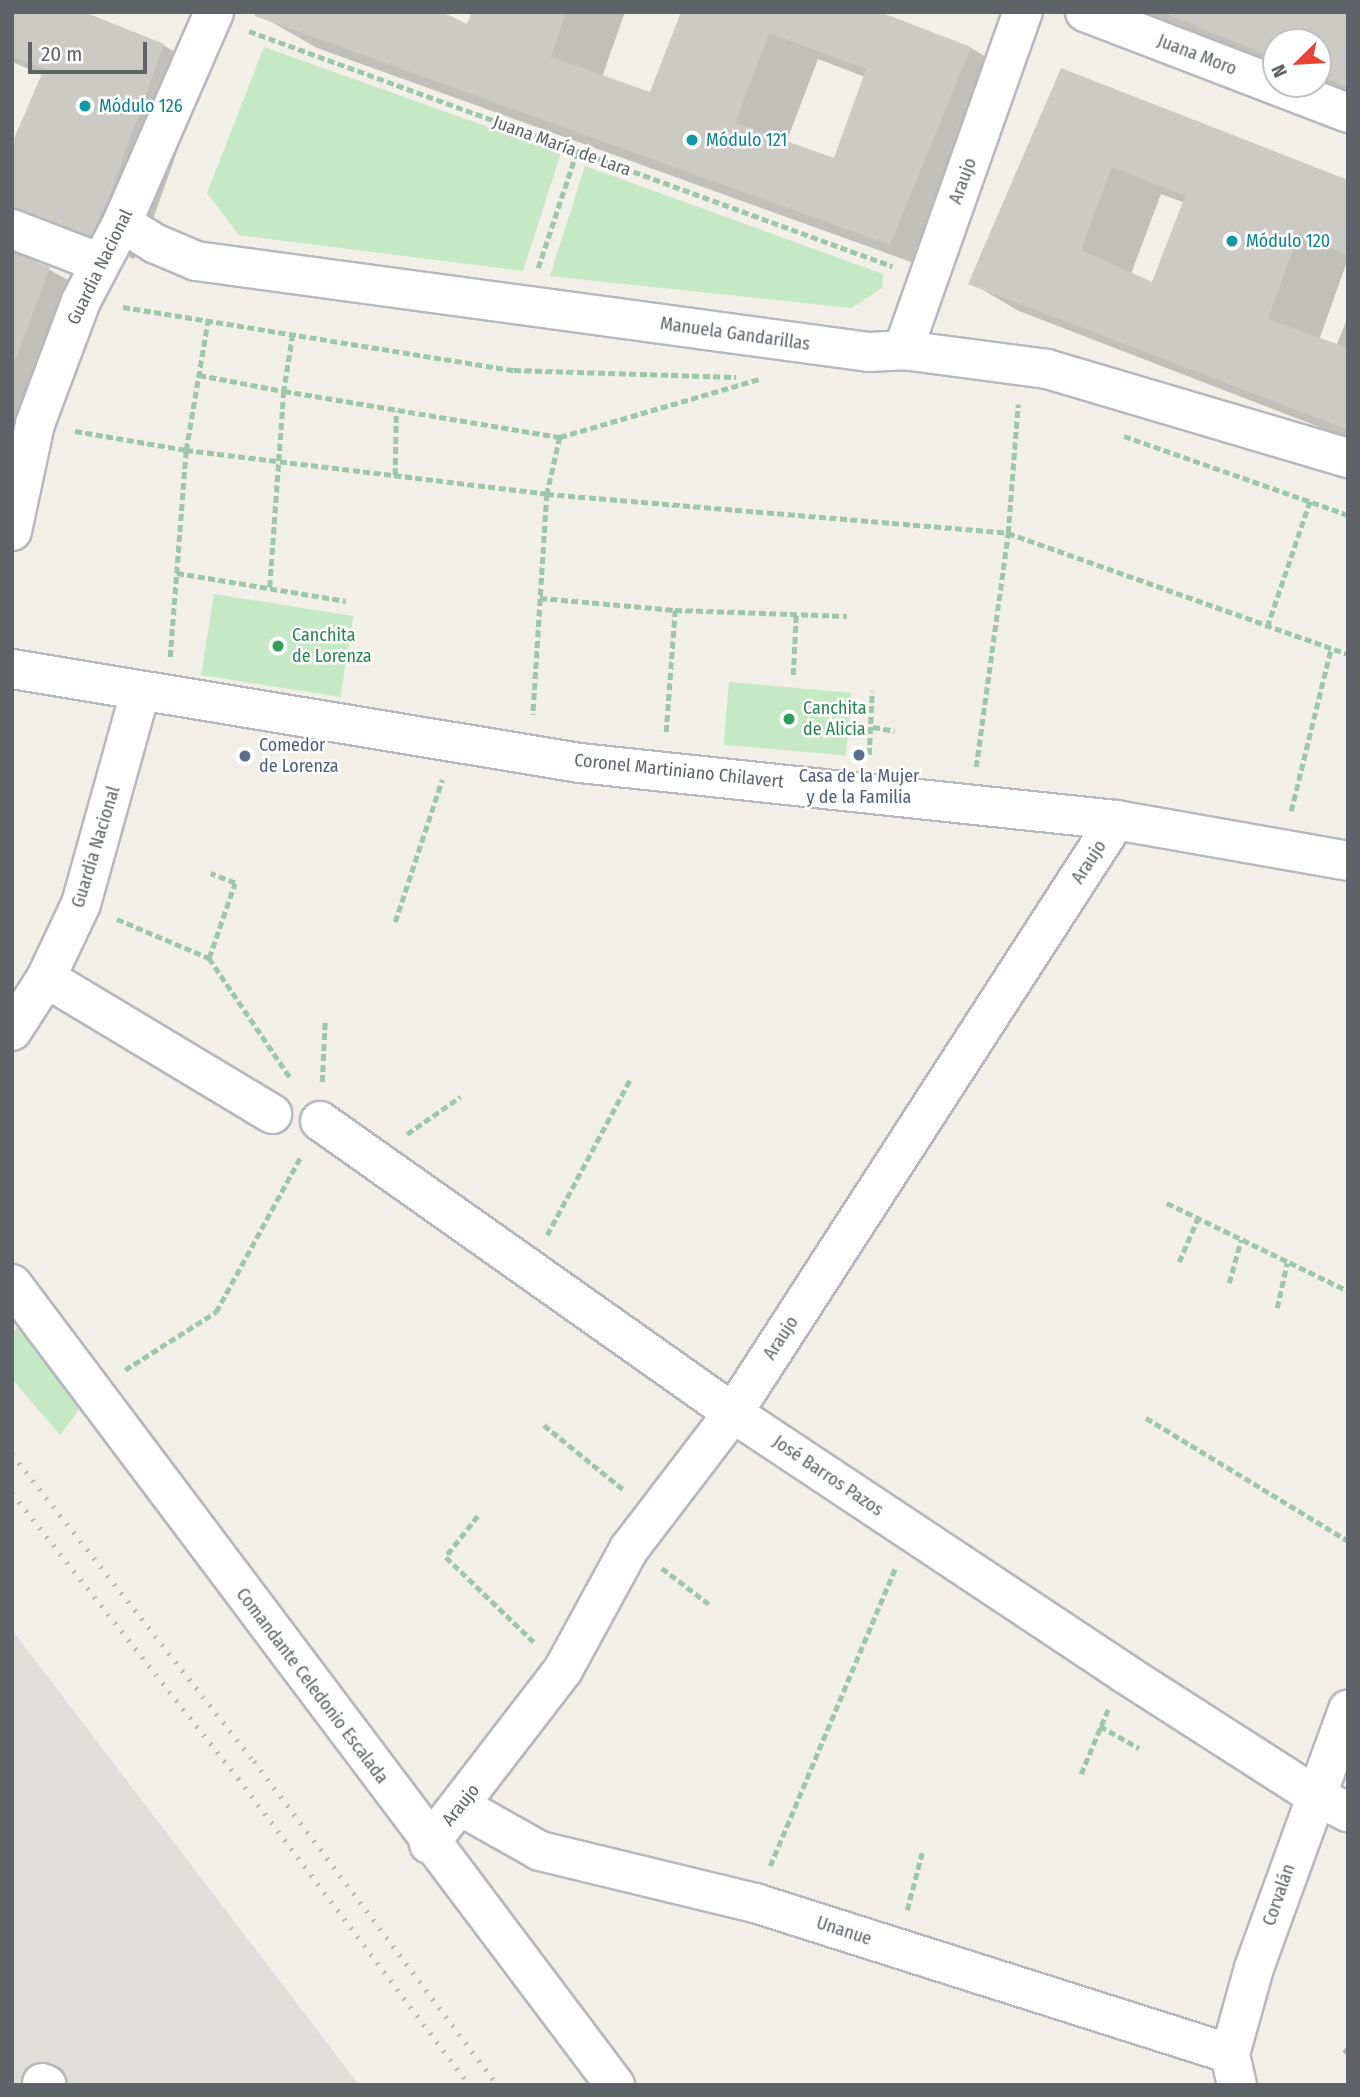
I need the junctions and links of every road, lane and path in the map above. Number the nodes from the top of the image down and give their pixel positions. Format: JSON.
{"nodes":[{"id":1,"x":1023,"y":12,"type":"edge"},
{"id":2,"x":1085,"y":12,"type":"edge"},
{"id":3,"x":207,"y":14,"type":"edge"},
{"id":4,"x":1348,"y":113,"type":"edge"},
{"id":5,"x":577,"y":151,"type":"junction"},
{"id":6,"x":122,"y":223,"type":"junction"},
{"id":7,"x":12,"y":229,"type":"edge"},
{"id":8,"x":100,"y":263,"type":"junction"},
{"id":9,"x":928,"y":279,"type":"junction"},
{"id":10,"x":81,"y":301,"type":"junction"},
{"id":11,"x":525,"y":306,"type":"junction"},
{"id":12,"x":208,"y":320,"type":"junction"},
{"id":13,"x":293,"y":334,"type":"junction"},
{"id":14,"x":903,"y":351,"type":"junction"},
{"id":15,"x":199,"y":375,"type":"junction"},
{"id":16,"x":284,"y":391,"type":"junction"},
{"id":17,"x":1008,"y":396,"type":"dead end"},
{"id":18,"x":1018,"y":400,"type":"junction"},
{"id":19,"x":1031,"y":404,"type":"dead end"},
{"id":20,"x":396,"y":411,"type":"junction"},
{"id":21,"x":35,"y":424,"type":"junction"},
{"id":22,"x":1120,"y":435,"type":"dead end"},
{"id":23,"x":559,"y":437,"type":"junction"},
{"id":24,"x":186,"y":450,"type":"junction"},
{"id":25,"x":1348,"y":458,"type":"edge"},
{"id":26,"x":278,"y":461,"type":"junction"},
{"id":27,"x":395,"y":475,"type":"junction"},
{"id":28,"x":547,"y":494,"type":"junction"},
{"id":29,"x":1310,"y":501,"type":"junction"},
{"id":30,"x":1348,"y":515,"type":"edge"},
{"id":31,"x":12,"y":531,"type":"edge"},
{"id":32,"x":1008,"y":533,"type":"junction"},
{"id":33,"x":177,"y":573,"type":"junction"},
{"id":34,"x":270,"y":588,"type":"junction"},
{"id":35,"x":540,"y":598,"type":"junction"},
{"id":36,"x":346,"y":601,"type":"dead end"},
{"id":37,"x":675,"y":610,"type":"junction"},
{"id":38,"x":796,"y":615,"type":"junction"},
{"id":39,"x":847,"y":616,"type":"dead end"},
{"id":40,"x":1267,"y":627,"type":"junction"},
{"id":41,"x":1331,"y":648,"type":"junction"},
{"id":42,"x":1348,"y":654,"type":"edge"},
{"id":43,"x":12,"y":669,"type":"edge"},
{"id":44,"x":793,"y":675,"type":"dead end"},
{"id":45,"x":872,"y":691,"type":"dead end"},
{"id":46,"x":154,"y":694,"type":"junction"},
{"id":47,"x":873,"y":727,"type":"junction"},
{"id":48,"x":895,"y":731,"type":"dead end"},
{"id":49,"x":454,"y":743,"type":"junction"},
{"id":50,"x":531,"y":754,"type":"junction"},
{"id":51,"x":662,"y":768,"type":"junction"},
{"id":52,"x":864,"y":790,"type":"junction"},
{"id":53,"x":971,"y":802,"type":"junction"},
{"id":54,"x":1116,"y":820,"type":"junction"},
{"id":55,"x":1281,"y":850,"type":"junction"},
{"id":56,"x":1348,"y":861,"type":"edge"},
{"id":57,"x":211,"y":874,"type":"dead end"},
{"id":58,"x":81,"y":904,"type":"junction"},
{"id":59,"x":395,"y":922,"type":"dead end"},
{"id":60,"x":209,"y":958,"type":"junction"},
{"id":61,"x":46,"y":978,"type":"junction"},
{"id":62,"x":324,"y":1020,"type":"dead end"},
{"id":63,"x":12,"y":1031,"type":"edge"},
{"id":64,"x":631,"y":1078,"type":"dead end"},
{"id":65,"x":460,"y":1097,"type":"dead end"},
{"id":66,"x":272,"y":1114,"type":"dead end"},
{"id":67,"x":320,"y":1121,"type":"junction"},
{"id":68,"x":372,"y":1158,"type":"junction"},
{"id":69,"x":1167,"y":1203,"type":"dead end"},
{"id":70,"x":1198,"y":1218,"type":"junction"},
{"id":71,"x":1241,"y":1240,"type":"junction"},
{"id":72,"x":1179,"y":1262,"type":"dead end"},
{"id":73,"x":1287,"y":1263,"type":"junction"},
{"id":74,"x":528,"y":1271,"type":"junction"},
{"id":75,"x":1229,"y":1283,"type":"dead end"},
{"id":76,"x":12,"y":1284,"type":"edge"},
{"id":77,"x":1348,"y":1292,"type":"edge"},
{"id":78,"x":1277,"y":1308,"type":"dead end"},
{"id":79,"x":92,"y":1391,"type":"junction"},
{"id":80,"x":733,"y":1413,"type":"junction"},
{"id":81,"x":1146,"y":1418,"type":"dead end"},
{"id":82,"x":544,"y":1425,"type":"dead end"},
{"id":83,"x":655,"y":1514,"type":"junction"},
{"id":84,"x":478,"y":1516,"type":"dead end"},
{"id":85,"x":911,"y":1531,"type":"junction"},
{"id":86,"x":1348,"y":1541,"type":"edge"},
{"id":87,"x":632,"y":1545,"type":"junction"},
{"id":88,"x":709,"y":1604,"type":"dead end"},
{"id":89,"x":563,"y":1670,"type":"junction"},
{"id":90,"x":1124,"y":1673,"type":"junction"},
{"id":91,"x":1348,"y":1710,"type":"edge"},
{"id":92,"x":1100,"y":1726,"type":"junction"},
{"id":93,"x":1139,"y":1748,"type":"dead end"},
{"id":94,"x":1081,"y":1774,"type":"dead end"},
{"id":95,"x":1314,"y":1795,"type":"junction"},
{"id":96,"x":462,"y":1807,"type":"junction"},
{"id":97,"x":1348,"y":1812,"type":"edge"},
{"id":98,"x":429,"y":1844,"type":"junction"},
{"id":99,"x":922,"y":1853,"type":"dead end"},
{"id":100,"x":755,"y":1903,"type":"junction"},
{"id":101,"x":898,"y":1948,"type":"junction"},
{"id":102,"x":1233,"y":2069,"type":"edge"},
{"id":103,"x":615,"y":2085,"type":"edge"}],
"edges":[{"from":1,"to":9,"type":"street","name":"Araujo"},
{"from":2,"to":4,"type":"street","name":"Juana Moro"},
{"from":3,"to":5,"type":"path","name":"Juana María de Lara"},
{"from":3,"to":6,"type":"street","name":"Guardia Nacional"},
{"from":5,"to":9,"type":"path","name":"Juana María de Lara"},
{"from":5,"to":11,"type":"path"},
{"from":6,"to":8,"type":"street","name":"Guardia Nacional"},
{"from":6,"to":11,"type":"street","name":"Manuela Gandarillas"},
{"from":7,"to":8,"type":"street"},
{"from":8,"to":10,"type":"street","name":"Guardia Nacional"},
{"from":9,"to":14,"type":"street","name":"Araujo"},
{"from":10,"to":12,"type":"path"},
{"from":10,"to":21,"type":"street","name":"Guardia Nacional"},
{"from":11,"to":14,"type":"street","name":"Manuela Gandarillas"},
{"from":12,"to":13,"type":"path"},
{"from":12,"to":15,"type":"path"},
{"from":13,"to":16,"type":"path"},
{"from":13,"to":23,"type":"path"},
{"from":14,"to":25,"type":"street","name":"Manuela Gandarillas"},
{"from":15,"to":16,"type":"path"},
{"from":15,"to":24,"type":"path"},
{"from":16,"to":20,"type":"path"},
{"from":16,"to":26,"type":"path"},
{"from":17,"to":18,"type":"path"},
{"from":18,"to":19,"type":"path"},
{"from":18,"to":32,"type":"path"},
{"from":20,"to":23,"type":"path"},
{"from":20,"to":27,"type":"path"},
{"from":21,"to":24,"type":"path"},
{"from":21,"to":31,"type":"street","name":"Guardia Nacional"},
{"from":22,"to":29,"type":"path"},
{"from":23,"to":28,"type":"path"},
{"from":24,"to":26,"type":"path"},
{"from":24,"to":33,"type":"path"},
{"from":26,"to":27,"type":"path"},
{"from":26,"to":34,"type":"path"},
{"from":27,"to":28,"type":"path"},
{"from":28,"to":32,"type":"path"},
{"from":28,"to":35,"type":"path"},
{"from":29,"to":30,"type":"path"},
{"from":29,"to":40,"type":"path"},
{"from":32,"to":40,"type":"path"},
{"from":32,"to":53,"type":"path"},
{"from":33,"to":34,"type":"path"},
{"from":33,"to":46,"type":"path"},
{"from":34,"to":36,"type":"path"},
{"from":35,"to":37,"type":"path"},
{"from":35,"to":50,"type":"path"},
{"from":37,"to":38,"type":"path"},
{"from":37,"to":51,"type":"path"},
{"from":38,"to":39,"type":"path"},
{"from":38,"to":44,"type":"path"},
{"from":40,"to":41,"type":"path"},
{"from":41,"to":42,"type":"path"},
{"from":41,"to":55,"type":"path"},
{"from":43,"to":46,"type":"street","name":"Coronel Martiniano Chilavert"},
{"from":45,"to":47,"type":"path"},
{"from":46,"to":49,"type":"street","name":"Coronel Martiniano Chilavert"},
{"from":46,"to":58,"type":"street","name":"Guardia Nacional"},
{"from":47,"to":48,"type":"path"},
{"from":47,"to":52,"type":"path"},
{"from":49,"to":50,"type":"street","name":"Coronel Martiniano Chilavert"},
{"from":49,"to":59,"type":"path"},
{"from":50,"to":51,"type":"street","name":"Coronel Martiniano Chilavert"},
{"from":51,"to":52,"type":"street","name":"Coronel Martiniano Chilavert"},
{"from":52,"to":53,"type":"street","name":"Coronel Martiniano Chilavert"},
{"from":53,"to":54,"type":"street","name":"Coronel Martiniano Chilavert"},
{"from":54,"to":55,"type":"street","name":"Coronel Martiniano Chilavert"},
{"from":54,"to":80,"type":"street","name":"Araujo"},
{"from":55,"to":56,"type":"street","name":"Coronel Martiniano Chilavert"},
{"from":57,"to":60,"type":"path"},
{"from":58,"to":60,"type":"path"},
{"from":58,"to":61,"type":"street","name":"Guardia Nacional"},
{"from":60,"to":67,"type":"path"},
{"from":61,"to":63,"type":"street","name":"Guardia Nacional"},
{"from":61,"to":66,"type":"street"},
{"from":62,"to":67,"type":"path"},
{"from":64,"to":74,"type":"path"},
{"from":65,"to":68,"type":"path"},
{"from":67,"to":68,"type":"street","name":"José Barros Pazos"},
{"from":67,"to":79,"type":"path"},
{"from":68,"to":74,"type":"street","name":"José Barros Pazos"},
{"from":69,"to":70,"type":"path"},
{"from":70,"to":71,"type":"path"},
{"from":70,"to":72,"type":"path"},
{"from":71,"to":73,"type":"path"},
{"from":71,"to":75,"type":"path"},
{"from":73,"to":77,"type":"path"},
{"from":73,"to":78,"type":"path"},
{"from":74,"to":80,"type":"street","name":"José Barros Pazos"},
{"from":76,"to":79,"type":"street","name":"Comandante Celedonio Escalada"},
{"from":79,"to":98,"type":"street","name":"Comandante Celedonio Escalada"},
{"from":80,"to":83,"type":"street","name":"Araujo"},
{"from":80,"to":85,"type":"street","name":"José Barros Pazos"},
{"from":81,"to":86,"type":"path"},
{"from":82,"to":83,"type":"path"},
{"from":83,"to":87,"type":"street","name":"Araujo"},
{"from":84,"to":89,"type":"path"},
{"from":85,"to":90,"type":"street","name":"José Barros Pazos"},
{"from":85,"to":100,"type":"path"},
{"from":87,"to":88,"type":"path"},
{"from":87,"to":89,"type":"street","name":"Araujo"},
{"from":89,"to":96,"type":"street","name":"Araujo"},
{"from":90,"to":92,"type":"path"},
{"from":90,"to":95,"type":"street","name":"José Barros Pazos"},
{"from":91,"to":95,"type":"street","name":"Corvalán"},
{"from":92,"to":93,"type":"path"},
{"from":92,"to":94,"type":"path"},
{"from":95,"to":97,"type":"street","name":"José Barros Pazos"},
{"from":95,"to":102,"type":"street","name":"Corvalán"},
{"from":96,"to":98,"type":"street","name":"Araujo"},
{"from":96,"to":100,"type":"street","name":"Unanue"},
{"from":98,"to":103,"type":"street","name":"Comandante Celedonio Escalada"},
{"from":99,"to":101,"type":"path"},
{"from":100,"to":101,"type":"street","name":"Unanue"},
{"from":101,"to":102,"type":"street","name":"Unanue"}]}
